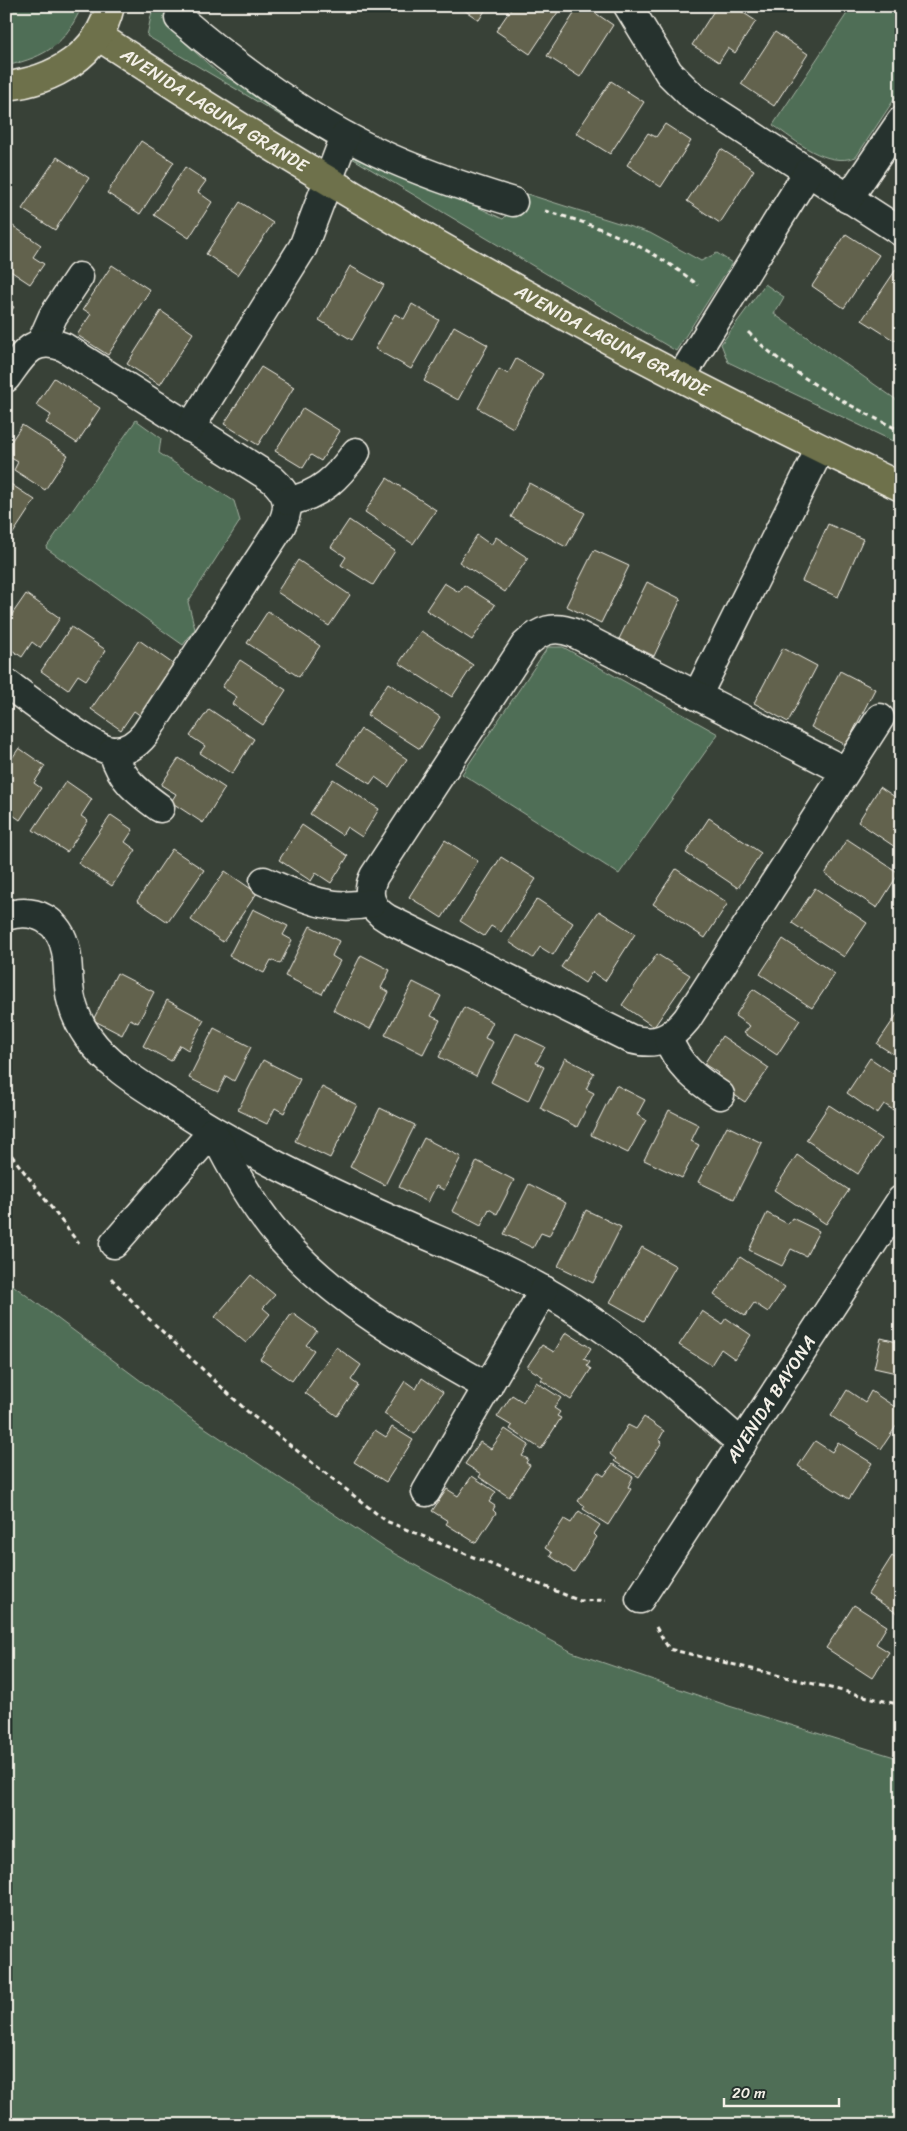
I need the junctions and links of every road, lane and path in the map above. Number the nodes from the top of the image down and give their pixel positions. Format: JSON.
{"nodes":[{"id":1,"x":110,"y":6,"type":"edge"},
{"id":2,"x":628,"y":6,"type":"edge"},
{"id":3,"x":179,"y":18,"type":"dead end"},
{"id":4,"x":98,"y":36,"type":"junction"},
{"id":5,"x":6,"y":86,"type":"edge"},
{"id":6,"x":901,"y":121,"type":"edge"},
{"id":7,"x":346,"y":136,"type":"junction"},
{"id":8,"x":808,"y":172,"type":"junction"},
{"id":9,"x":329,"y":183,"type":"junction"},
{"id":10,"x":848,"y":199,"type":"junction"},
{"id":11,"x":513,"y":202,"type":"dead end"},
{"id":12,"x":901,"y":232,"type":"edge"},
{"id":13,"x":79,"y":277,"type":"dead end"},
{"id":14,"x":41,"y":343,"type":"junction"},
{"id":15,"x":681,"y":376,"type":"junction"},
{"id":16,"x":6,"y":378,"type":"edge"},
{"id":17,"x":190,"y":428,"type":"junction"},
{"id":18,"x":820,"y":449,"type":"junction"},
{"id":19,"x":356,"y":452,"type":"dead end"},
{"id":20,"x":901,"y":487,"type":"edge"},
{"id":21,"x":288,"y":501,"type":"junction"},
{"id":22,"x":6,"y":683,"type":"edge"},
{"id":23,"x":697,"y":696,"type":"junction"},
{"id":24,"x":880,"y":718,"type":"dead end"},
{"id":25,"x":113,"y":751,"type":"junction"},
{"id":26,"x":845,"y":771,"type":"junction"},
{"id":27,"x":160,"y":808,"type":"dead end"},
{"id":28,"x":264,"y":881,"type":"dead end"},
{"id":29,"x":371,"y":903,"type":"junction"},
{"id":30,"x":6,"y":916,"type":"edge"},
{"id":31,"x":668,"y":1038,"type":"junction"},
{"id":32,"x":720,"y":1094,"type":"dead end"},
{"id":33,"x":213,"y":1131,"type":"junction"},
{"id":34,"x":6,"y":1148,"type":"edge"},
{"id":35,"x":901,"y":1200,"type":"edge"},
{"id":36,"x":80,"y":1244,"type":"dead end"},
{"id":37,"x":114,"y":1244,"type":"dead end"},
{"id":38,"x":106,"y":1273,"type":"dead end"},
{"id":39,"x":544,"y":1290,"type":"junction"},
{"id":40,"x":488,"y":1387,"type":"junction"},
{"id":41,"x":742,"y":1444,"type":"junction"},
{"id":42,"x":426,"y":1492,"type":"dead end"},
{"id":43,"x":640,"y":1599,"type":"junction"},
{"id":44,"x":901,"y":1705,"type":"edge"}],
"edges":[{"from":1,"to":4,"type":"main road"},
{"from":2,"to":8,"type":"street"},
{"from":3,"to":7,"type":"street"},
{"from":4,"to":5,"type":"main road"},
{"from":4,"to":9,"type":"main road","name":"AVENIDA LAGUNA GRANDE"},
{"from":6,"to":10,"type":"street"},
{"from":7,"to":9,"type":"street","name":"AVENIDA LAGUNA GRANDE"},
{"from":7,"to":11,"type":"street"},
{"from":8,"to":10,"type":"street"},
{"from":8,"to":15,"type":"street"},
{"from":9,"to":15,"type":"main road","name":"AVENIDA LAGUNA GRANDE"},
{"from":9,"to":17,"type":"street"},
{"from":10,"to":12,"type":"street"},
{"from":13,"to":14,"type":"street"},
{"from":14,"to":16,"type":"street"},
{"from":14,"to":17,"type":"street"},
{"from":15,"to":18,"type":"main road","name":"AVENIDA LAGUNA GRANDE"},
{"from":17,"to":21,"type":"street"},
{"from":18,"to":20,"type":"main road","name":"AVENIDA LAGUNA GRANDE"},
{"from":18,"to":23,"type":"street"},
{"from":19,"to":21,"type":"street"},
{"from":21,"to":25,"type":"street"},
{"from":22,"to":25,"type":"street"},
{"from":23,"to":26,"type":"street"},
{"from":23,"to":29,"type":"street"},
{"from":24,"to":26,"type":"street"},
{"from":25,"to":27,"type":"street"},
{"from":26,"to":31,"type":"street"},
{"from":28,"to":29,"type":"street"},
{"from":29,"to":31,"type":"street"},
{"from":30,"to":33,"type":"street"},
{"from":31,"to":32,"type":"street"},
{"from":33,"to":37,"type":"street"},
{"from":33,"to":39,"type":"street"},
{"from":33,"to":40,"type":"street"},
{"from":34,"to":36,"type":"path"},
{"from":35,"to":41,"type":"street","name":"AVENIDA BAYONA"},
{"from":38,"to":43,"type":"path"},
{"from":39,"to":40,"type":"street"},
{"from":39,"to":41,"type":"street"},
{"from":40,"to":42,"type":"street"},
{"from":41,"to":43,"type":"street","name":"AVENIDA BAYONA"},
{"from":43,"to":44,"type":"path"}]}
